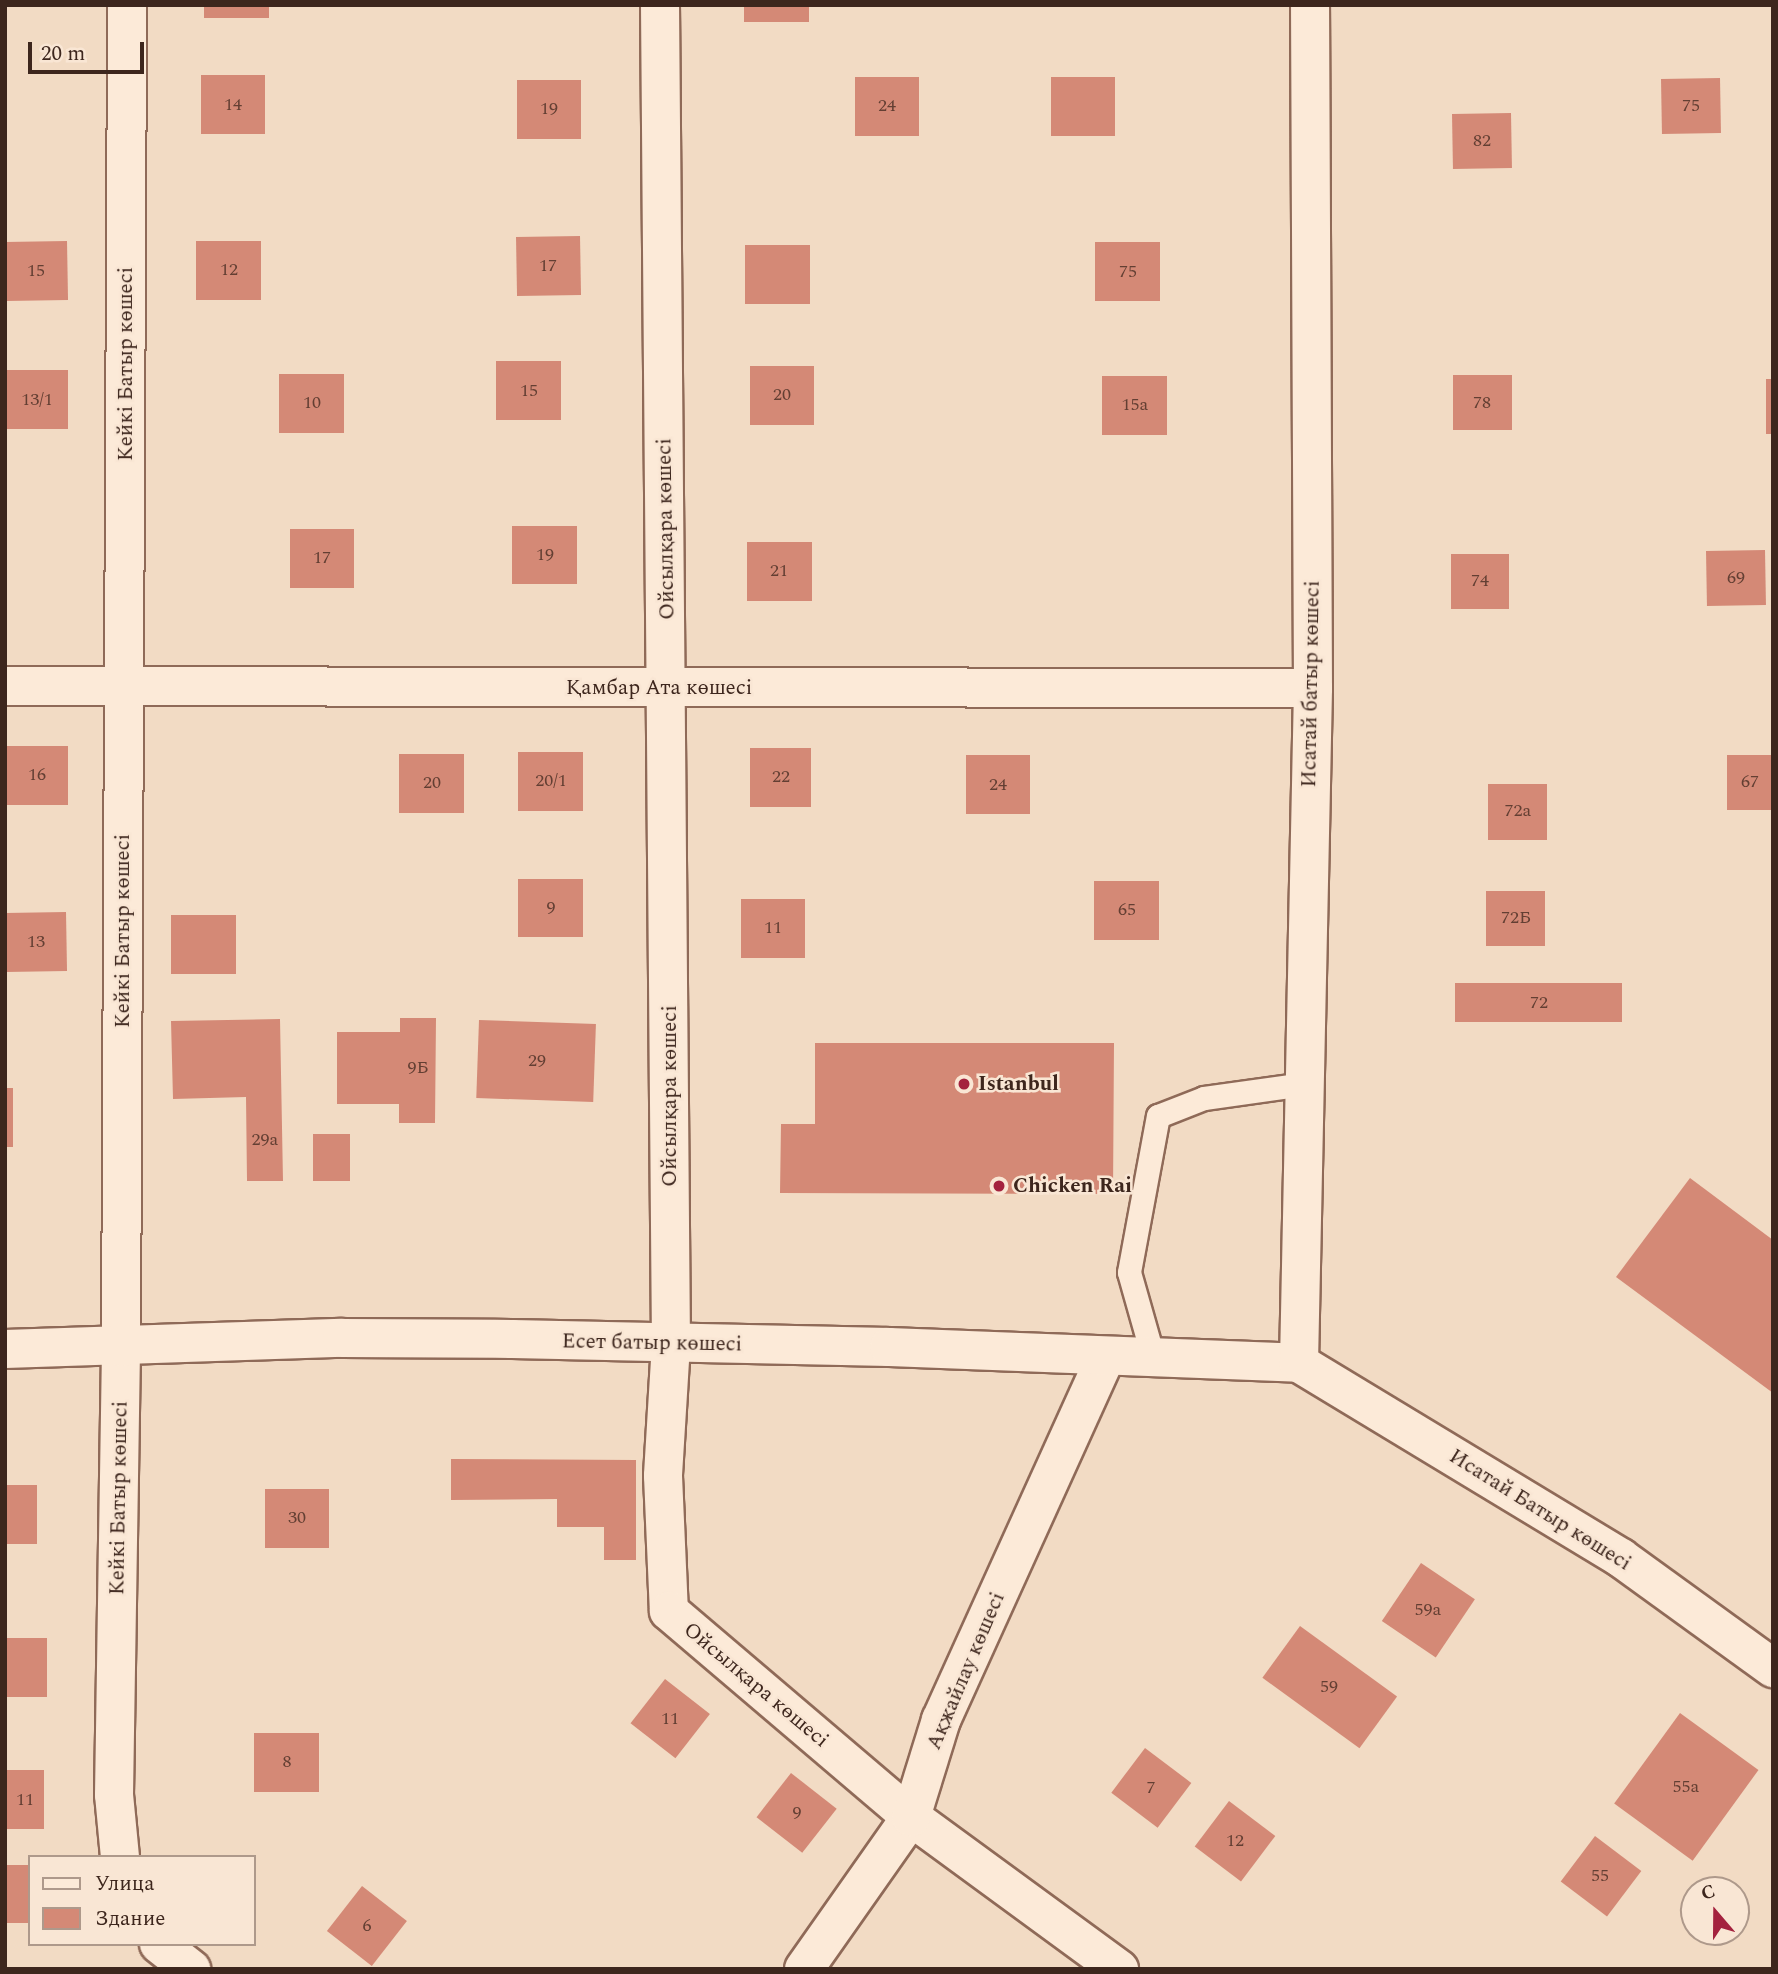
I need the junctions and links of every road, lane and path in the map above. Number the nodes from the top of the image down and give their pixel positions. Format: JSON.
{"nodes":[{"id":1,"x":127,"y":5,"type":"edge"},
{"id":2,"x":660,"y":5,"type":"edge"},
{"id":3,"x":1310,"y":5,"type":"edge"},
{"id":4,"x":125,"y":685,"type":"junction"},
{"id":5,"x":5,"y":686,"type":"edge"},
{"id":6,"x":668,"y":688,"type":"junction"},
{"id":7,"x":1313,"y":688,"type":"junction"},
{"id":8,"x":1303,"y":1084,"type":"junction"},
{"id":9,"x":671,"y":1344,"type":"junction"},
{"id":10,"x":121,"y":1347,"type":"junction"},
{"id":11,"x":5,"y":1349,"type":"edge"},
{"id":12,"x":1153,"y":1357,"type":"junction"},
{"id":13,"x":1105,"y":1358,"type":"junction"},
{"id":14,"x":1299,"y":1363,"type":"junction"},
{"id":15,"x":1773,"y":1668,"type":"edge"},
{"id":16,"x":911,"y":1816,"type":"junction"},
{"id":17,"x":120,"y":1855,"type":"edge"},
{"id":18,"x":162,"y":1946,"type":"edge"},
{"id":19,"x":191,"y":1969,"type":"edge"},
{"id":20,"x":804,"y":1969,"type":"edge"},
{"id":21,"x":1119,"y":1969,"type":"edge"}],
"edges":[{"from":1,"to":4,"type":"street","name":"Кейкі Батыр көшесі"},
{"from":2,"to":6,"type":"street","name":"Ойсылқара көшесі"},
{"from":3,"to":7,"type":"street","name":"Исатай батыр көшесі"},
{"from":4,"to":5,"type":"street","name":"Қамбар Ата көшесі"},
{"from":4,"to":6,"type":"street","name":"Қамбар Ата көшесі"},
{"from":4,"to":10,"type":"street","name":"Кейкі Батыр көшесі"},
{"from":6,"to":7,"type":"street","name":"Қамбар Ата көшесі"},
{"from":6,"to":9,"type":"street","name":"Ойсылқара көшесі"},
{"from":7,"to":8,"type":"street","name":"Исатай батыр көшесі"},
{"from":8,"to":12,"type":"lane"},
{"from":8,"to":14,"type":"street","name":"Исатай батыр көшесі"},
{"from":9,"to":10,"type":"street","name":"Есет батыр көшесі"},
{"from":9,"to":13,"type":"street","name":"Есет батыр көшесі"},
{"from":9,"to":16,"type":"street","name":"Ойсылқара көшесі"},
{"from":10,"to":11,"type":"street","name":"Есет батыр көшесі"},
{"from":10,"to":17,"type":"street","name":"Кейкі Батыр көшесі"},
{"from":12,"to":13,"type":"street","name":"Есет батыр көшесі"},
{"from":12,"to":14,"type":"street","name":"Есет батыр көшесі"},
{"from":13,"to":16,"type":"street","name":"Ақжайлау көшесі"},
{"from":14,"to":15,"type":"street","name":"Исатай Батыр көшесі"},
{"from":16,"to":20,"type":"street","name":"Ақжайлау көшесі"},
{"from":16,"to":21,"type":"street","name":"Ойсылқара көшесі"},
{"from":18,"to":19,"type":"street"}]}
